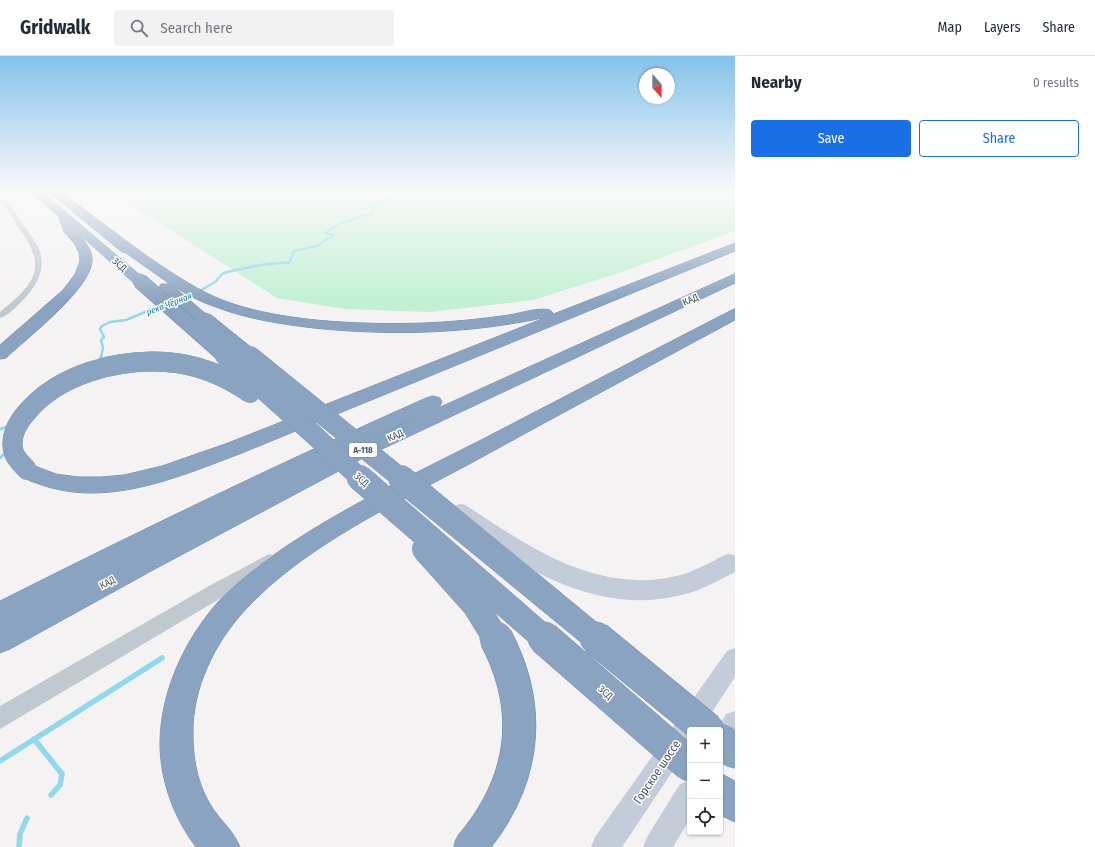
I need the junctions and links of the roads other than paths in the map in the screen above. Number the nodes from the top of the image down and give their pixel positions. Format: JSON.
{"nodes":[{"id":1,"x":22,"y":228,"type":"edge"},
{"id":2,"x":68,"y":228,"type":"edge"},
{"id":3,"x":81,"y":228,"type":"edge"},
{"id":4,"x":100,"y":228,"type":"edge"},
{"id":5,"x":735,"y":243,"type":"edge"},
{"id":6,"x":735,"y":247,"type":"edge"},
{"id":7,"x":735,"y":268,"type":"edge"},
{"id":8,"x":153,"y":277,"type":"junction"},
{"id":9,"x":735,"y":278,"type":"edge"},
{"id":10,"x":735,"y":314,"type":"edge"},
{"id":11,"x":0,"y":316,"type":"edge"},
{"id":12,"x":0,"y":354,"type":"edge"},
{"id":13,"x":312,"y":434,"type":"junction"},
{"id":14,"x":379,"y":460,"type":"junction"},
{"id":15,"x":354,"y":472,"type":"junction"},
{"id":16,"x":356,"y":514,"type":"junction"},
{"id":17,"x":732,"y":562,"type":"edge"},
{"id":18,"x":0,"y":614,"type":"edge"},
{"id":19,"x":0,"y":640,"type":"edge"},
{"id":20,"x":735,"y":658,"type":"edge"},
{"id":21,"x":0,"y":718,"type":"edge"},
{"id":22,"x":735,"y":723,"type":"edge"},
{"id":23,"x":704,"y":727,"type":"edge"},
{"id":24,"x":723,"y":741,"type":"edge"},
{"id":25,"x":723,"y":742,"type":"edge"},
{"id":26,"x":735,"y":752,"type":"edge"},
{"id":27,"x":688,"y":763,"type":"edge"},
{"id":28,"x":723,"y":794,"type":"edge"},
{"id":29,"x":687,"y":799,"type":"edge"},
{"id":30,"x":735,"y":804,"type":"edge"},
{"id":31,"x":221,"y":847,"type":"edge"},
{"id":32,"x":470,"y":847,"type":"edge"},
{"id":33,"x":606,"y":847,"type":"edge"},
{"id":34,"x":657,"y":847,"type":"edge"}],
"edges":[{"from":1,"to":11,"type":"street"},
{"from":2,"to":12,"type":"highway"},
{"from":3,"to":8,"type":"highway","name":"ЗСД"},
{"from":4,"to":8,"type":"highway","name":"ЗСД"},
{"from":5,"to":8,"type":"highway"},
{"from":6,"to":13,"type":"highway","bridge":true},
{"from":7,"to":18,"type":"highway","name":"КАД","number":"А-118"},
{"from":8,"to":13,"type":"highway","name":"ЗСД","bridge":true},
{"from":8,"to":14,"type":"highway","name":"ЗСД","bridge":true},
{"from":9,"to":19,"type":"highway","name":"КАД","number":"А-118"},
{"from":10,"to":16,"type":"highway"},
{"from":13,"to":15,"type":"highway","name":"ЗСД","bridge":true},
{"from":14,"to":17,"type":"main road","bridge":true},
{"from":14,"to":23,"type":"highway","name":"ЗСД","bridge":true},
{"from":15,"to":27,"type":"highway","name":"ЗСД","bridge":true},
{"from":15,"to":32,"type":"highway","bridge":true},
{"from":16,"to":21,"type":"street"},
{"from":16,"to":31,"type":"highway"},
{"from":20,"to":33,"type":"main road","name":"Горское шоссе"},
{"from":22,"to":24,"type":"main road"},
{"from":25,"to":26,"type":"highway","bridge":true},
{"from":28,"to":30,"type":"highway"},
{"from":29,"to":34,"type":"main road"}]}
